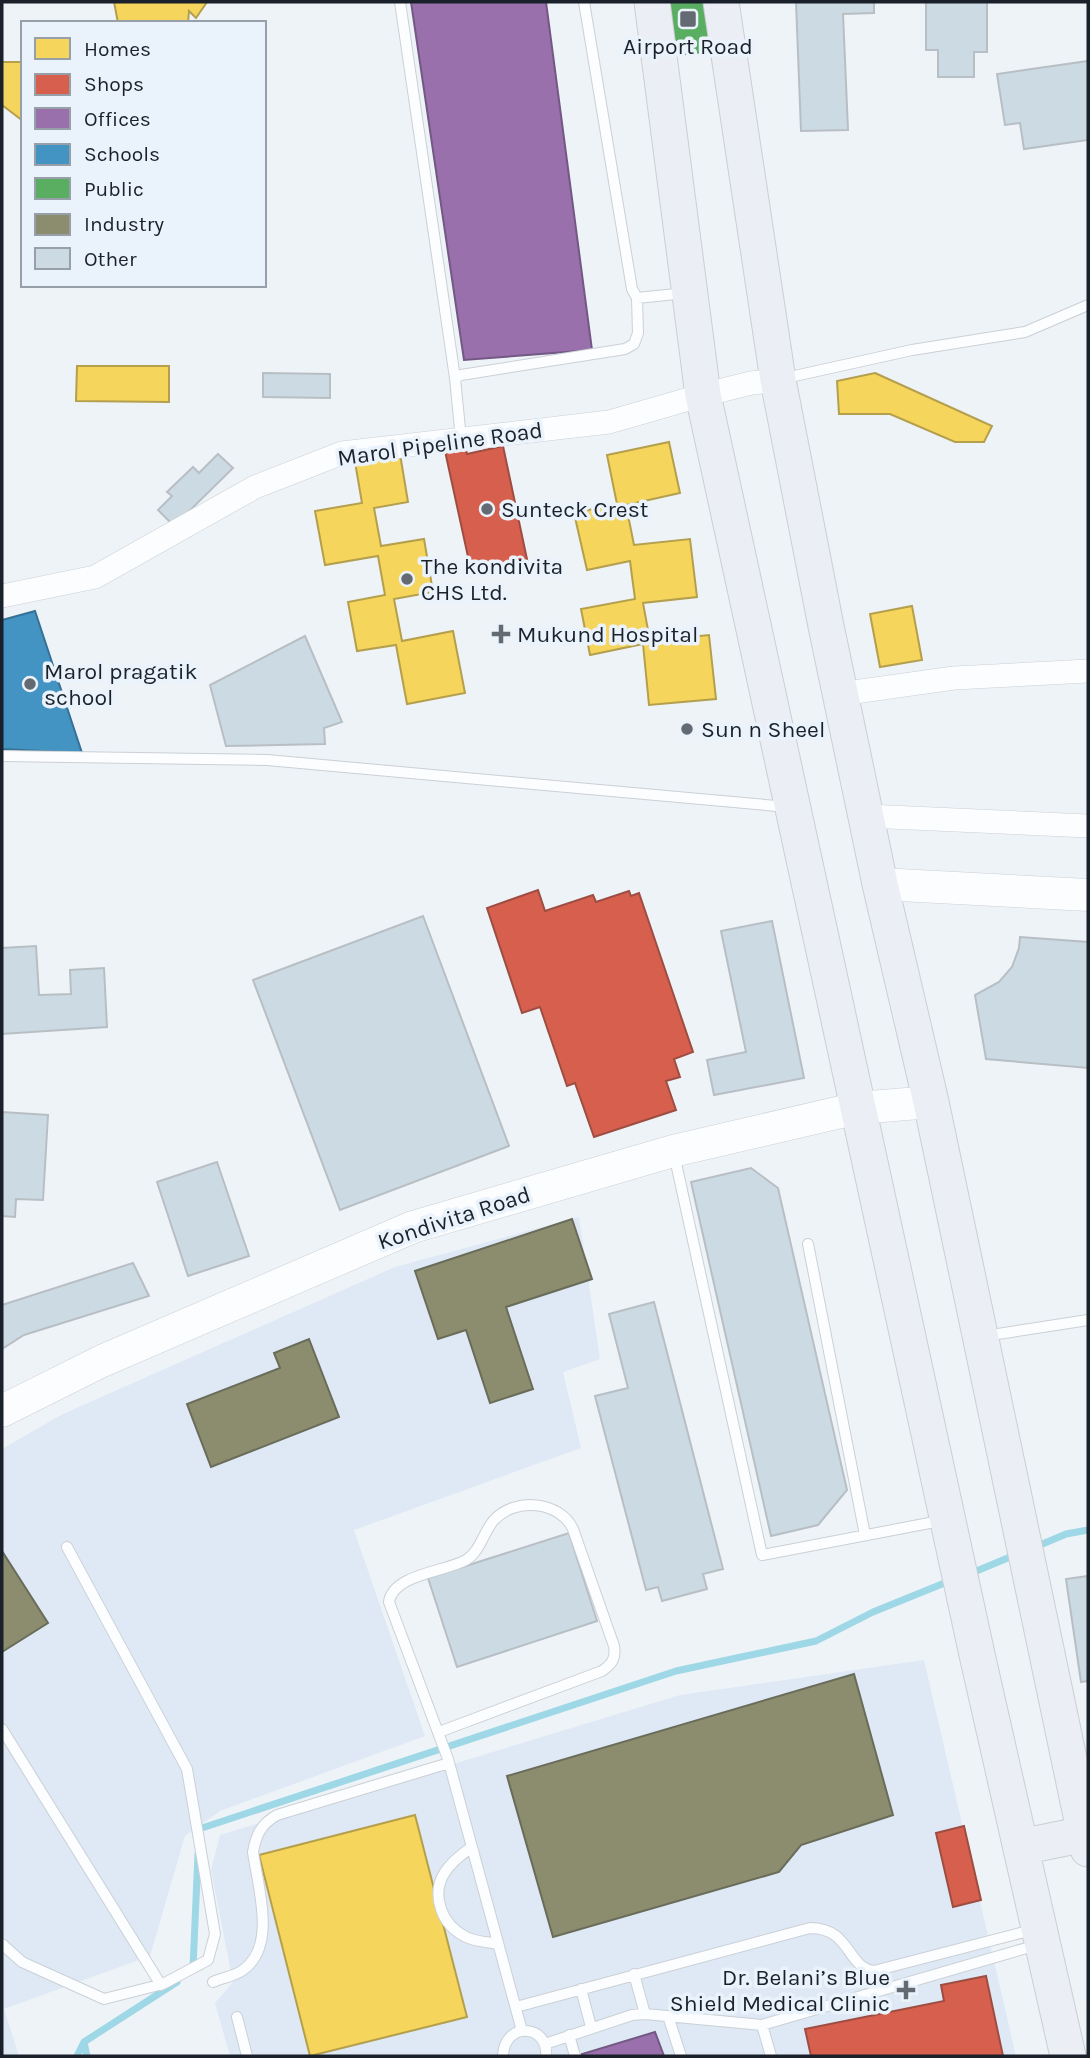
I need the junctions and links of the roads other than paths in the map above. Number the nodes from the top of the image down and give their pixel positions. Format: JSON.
{"nodes":[{"id":1,"x":400,"y":2,"type":"edge"},
{"id":2,"x":584,"y":2,"type":"edge"},
{"id":3,"x":652,"y":2,"type":"edge"},
{"id":4,"x":721,"y":2,"type":"edge"},
{"id":5,"x":690,"y":293,"type":"junction"},
{"id":6,"x":637,"y":299,"type":"junction"},
{"id":7,"x":1088,"y":305,"type":"edge"},
{"id":8,"x":455,"y":379,"type":"junction"},
{"id":9,"x":778,"y":380,"type":"junction"},
{"id":10,"x":703,"y":395,"type":"junction"},
{"id":11,"x":461,"y":440,"type":"junction"},
{"id":12,"x":2,"y":596,"type":"edge"},
{"id":13,"x":1088,"y":671,"type":"edge"},
{"id":14,"x":841,"y":694,"type":"junction"},
{"id":15,"x":2,"y":756,"type":"edge"},
{"id":16,"x":793,"y":807,"type":"junction"},
{"id":17,"x":866,"y":816,"type":"junction"},
{"id":18,"x":1088,"y":826,"type":"edge"},
{"id":19,"x":880,"y":884,"type":"junction"},
{"id":20,"x":1088,"y":895,"type":"edge"},
{"id":21,"x":931,"y":1102,"type":"junction"},
{"id":22,"x":858,"y":1108,"type":"junction"},
{"id":23,"x":673,"y":1151,"type":"junction"},
{"id":24,"x":808,"y":1244,"type":"dead end"},
{"id":25,"x":1088,"y":1320,"type":"edge"},
{"id":26,"x":979,"y":1337,"type":"junction"},
{"id":27,"x":2,"y":1411,"type":"edge"},
{"id":28,"x":948,"y":1519,"type":"junction"},
{"id":29,"x":865,"y":1535,"type":"junction"},
{"id":30,"x":68,"y":1547,"type":"dead end"},
{"id":31,"x":2,"y":1729,"type":"edge"},
{"id":32,"x":439,"y":1734,"type":"junction"},
{"id":33,"x":448,"y":1761,"type":"junction"},
{"id":34,"x":1086,"y":1842,"type":"edge"},
{"id":35,"x":472,"y":1847,"type":"junction"},
{"id":36,"x":1021,"y":1847,"type":"junction"},
{"id":37,"x":1041,"y":1936,"type":"junction"},
{"id":38,"x":2,"y":1944,"type":"edge"},
{"id":39,"x":498,"y":1944,"type":"junction"},
{"id":40,"x":874,"y":1970,"type":"junction"},
{"id":41,"x":635,"y":1974,"type":"junction"},
{"id":42,"x":213,"y":1982,"type":"dead end"},
{"id":43,"x":162,"y":1984,"type":"junction"},
{"id":44,"x":581,"y":1989,"type":"junction"},
{"id":45,"x":879,"y":1989,"type":"junction"},
{"id":46,"x":516,"y":2007,"type":"junction"},
{"id":47,"x":645,"y":2014,"type":"junction"},
{"id":48,"x":668,"y":2016,"type":"junction"},
{"id":49,"x":237,"y":2017,"type":"dead end"},
{"id":50,"x":762,"y":2025,"type":"junction"},
{"id":51,"x":591,"y":2027,"type":"junction"},
{"id":52,"x":522,"y":2031,"type":"junction"},
{"id":53,"x":569,"y":2035,"type":"junction"},
{"id":54,"x":545,"y":2044,"type":"junction"},
{"id":55,"x":247,"y":2056,"type":"edge"},
{"id":56,"x":503,"y":2056,"type":"edge"},
{"id":57,"x":546,"y":2056,"type":"edge"},
{"id":58,"x":575,"y":2056,"type":"edge"},
{"id":59,"x":681,"y":2056,"type":"edge"},
{"id":60,"x":771,"y":2056,"type":"edge"},
{"id":61,"x":1068,"y":2056,"type":"edge"}],
"edges":[{"from":1,"to":8,"type":"lane"},
{"from":2,"to":6,"type":"lane"},
{"from":3,"to":5,"type":"main road"},
{"from":4,"to":9,"type":"main road"},
{"from":5,"to":6,"type":"lane"},
{"from":5,"to":10,"type":"main road"},
{"from":6,"to":8,"type":"lane"},
{"from":7,"to":9,"type":"lane"},
{"from":8,"to":11,"type":"lane"},
{"from":9,"to":10,"type":"street","name":"Marol Pipeline Road"},
{"from":9,"to":14,"type":"main road"},
{"from":10,"to":11,"type":"street","name":"Marol Pipeline Road"},
{"from":10,"to":16,"type":"main road"},
{"from":11,"to":12,"type":"street","name":"Marol Pipeline Road"},
{"from":13,"to":14,"type":"street"},
{"from":14,"to":17,"type":"main road"},
{"from":15,"to":16,"type":"lane"},
{"from":16,"to":22,"type":"main road"},
{"from":17,"to":18,"type":"street"},
{"from":17,"to":19,"type":"main road"},
{"from":19,"to":20,"type":"street"},
{"from":19,"to":21,"type":"main road"},
{"from":21,"to":22,"type":"street","name":"Kondivita Road"},
{"from":21,"to":26,"type":"main road"},
{"from":22,"to":23,"type":"street","name":"Kondivita Road"},
{"from":22,"to":28,"type":"main road"},
{"from":23,"to":27,"type":"street","name":"Kondivita Road"},
{"from":23,"to":29,"type":"lane"},
{"from":24,"to":29,"type":"lane"},
{"from":25,"to":26,"type":"lane"},
{"from":26,"to":34,"type":"main road"},
{"from":28,"to":29,"type":"lane"},
{"from":28,"to":36,"type":"main road"},
{"from":30,"to":43,"type":"lane"},
{"from":31,"to":43,"type":"lane"},
{"from":32,"to":32,"type":"lane"},
{"from":32,"to":33,"type":"lane"},
{"from":33,"to":35,"type":"lane"},
{"from":33,"to":42,"type":"lane"},
{"from":34,"to":36,"type":"main road"},
{"from":35,"to":39,"type":"lane"},
{"from":35,"to":39,"type":"lane"},
{"from":36,"to":37,"type":"main road"},
{"from":37,"to":40,"type":"lane"},
{"from":37,"to":45,"type":"lane"},
{"from":37,"to":61,"type":"main road"},
{"from":38,"to":43,"type":"lane"},
{"from":39,"to":46,"type":"lane"},
{"from":40,"to":41,"type":"lane"},
{"from":40,"to":45,"type":"lane"},
{"from":41,"to":44,"type":"lane"},
{"from":41,"to":47,"type":"lane"},
{"from":44,"to":46,"type":"lane"},
{"from":44,"to":51,"type":"lane"},
{"from":45,"to":50,"type":"lane"},
{"from":46,"to":52,"type":"lane"},
{"from":47,"to":48,"type":"lane"},
{"from":47,"to":51,"type":"lane"},
{"from":48,"to":50,"type":"lane"},
{"from":48,"to":59,"type":"lane"},
{"from":49,"to":55,"type":"lane"},
{"from":50,"to":60,"type":"lane"},
{"from":51,"to":53,"type":"lane"},
{"from":52,"to":54,"type":"lane"},
{"from":52,"to":56,"type":"lane"},
{"from":53,"to":54,"type":"lane"},
{"from":53,"to":58,"type":"lane"},
{"from":54,"to":57,"type":"lane"}]}
